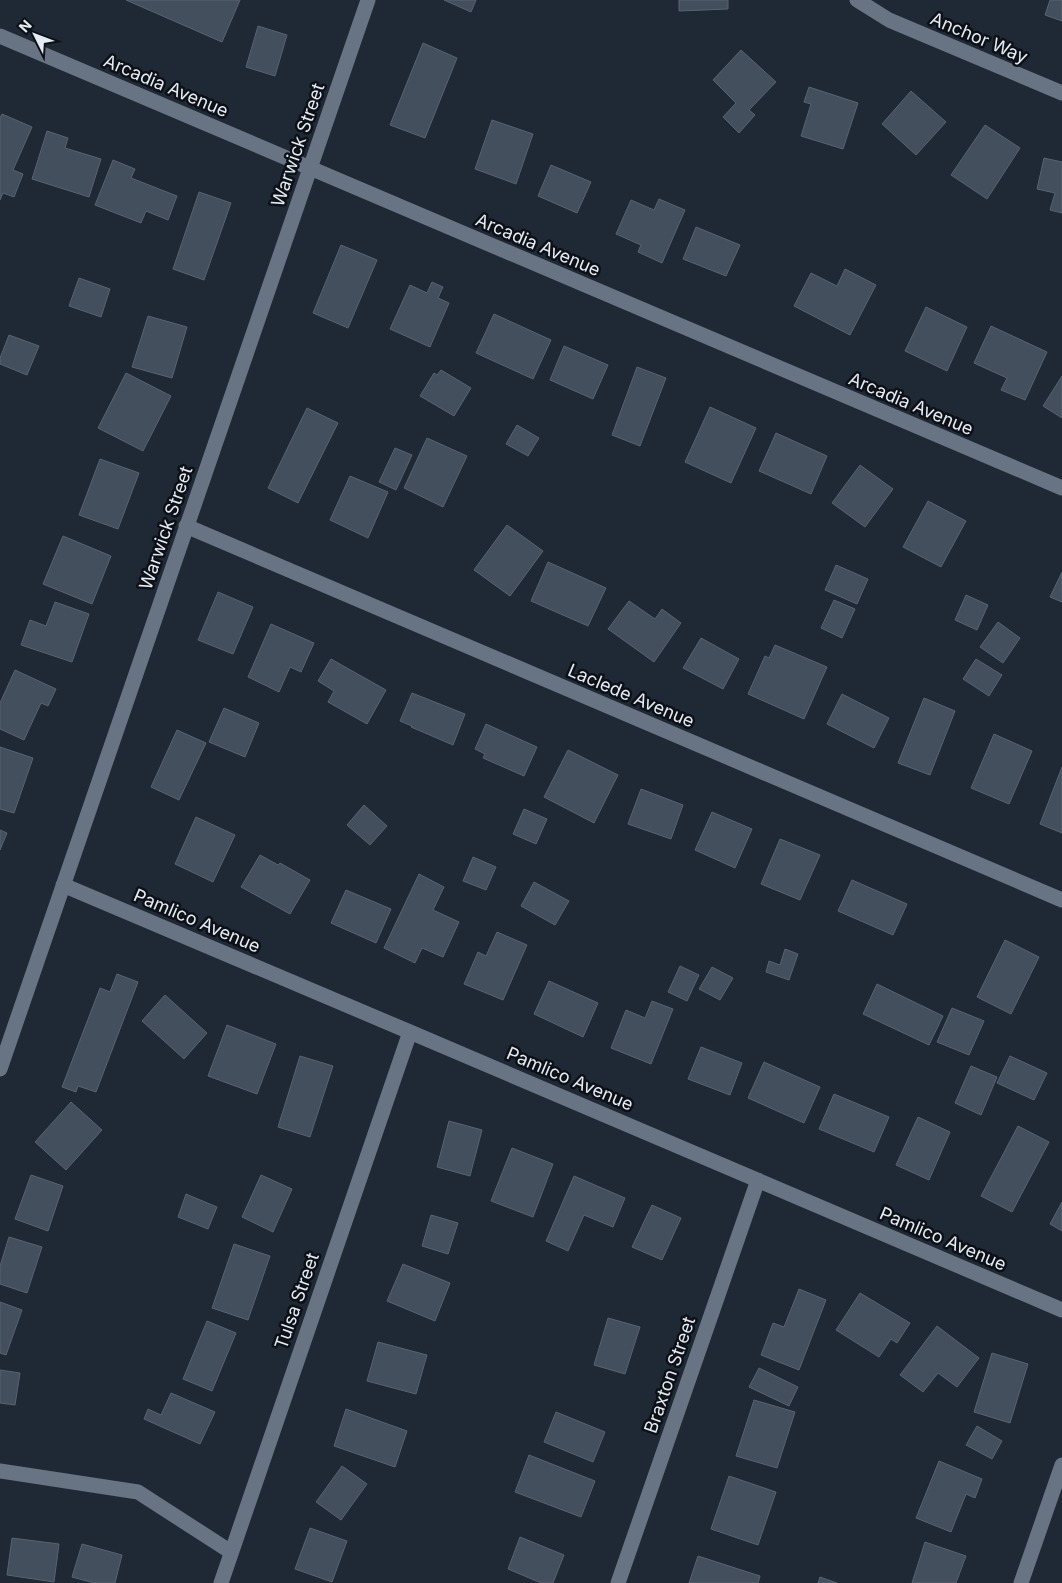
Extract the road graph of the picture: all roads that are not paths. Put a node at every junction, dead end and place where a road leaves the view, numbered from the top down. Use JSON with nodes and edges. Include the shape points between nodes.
{"nodes":[{"id":1,"x":368,"y":0,"type":"edge"},
{"id":2,"x":857,"y":0,"type":"edge"},
{"id":3,"x":0,"y":36,"type":"edge"},
{"id":4,"x":1062,"y":93,"type":"edge"},
{"id":5,"x":310,"y":168,"type":"junction"},
{"id":6,"x":1062,"y":488,"type":"edge"},
{"id":7,"x":186,"y":526,"type":"junction"},
{"id":8,"x":63,"y":885,"type":"junction"},
{"id":9,"x":1062,"y":900,"type":"edge"},
{"id":10,"x":410,"y":1032,"type":"junction"},
{"id":11,"x":0,"y":1069,"type":"edge"},
{"id":12,"x":758,"y":1180,"type":"junction"},
{"id":13,"x":1062,"y":1310,"type":"edge"},
{"id":14,"x":1062,"y":1465,"type":"edge"},
{"id":15,"x":0,"y":1471,"type":"edge"},
{"id":16,"x":231,"y":1552,"type":"junction"},
{"id":17,"x":221,"y":1583,"type":"edge"},
{"id":18,"x":618,"y":1583,"type":"edge"},
{"id":19,"x":1021,"y":1583,"type":"edge"}],
"edges":[{"from":1,"to":5,"type":"street","name":"Warwick Street"},
{"from":2,"to":4,"type":"street","name":"Anchor Way","via":[[889,20]]},
{"from":3,"to":5,"type":"street","name":"Arcadia Avenue"},
{"from":5,"to":6,"type":"street","name":"Arcadia Avenue"},
{"from":5,"to":7,"type":"street","name":"Warwick Street"},
{"from":7,"to":8,"type":"street","name":"Warwick Street"},
{"from":7,"to":9,"type":"street","name":"Laclede Avenue"},
{"from":8,"to":10,"type":"street","name":"Pamlico Avenue"},
{"from":8,"to":11,"type":"street","name":"Warwick Street"},
{"from":10,"to":12,"type":"street","name":"Pamlico Avenue"},
{"from":10,"to":16,"type":"street","name":"Tulsa Street"},
{"from":12,"to":13,"type":"street","name":"Pamlico Avenue"},
{"from":12,"to":18,"type":"street","name":"Braxton Street"},
{"from":14,"to":19,"type":"street"},
{"from":15,"to":16,"type":"street","via":[[138,1492]]},
{"from":16,"to":17,"type":"street","name":"Tulsa Street"}]}
